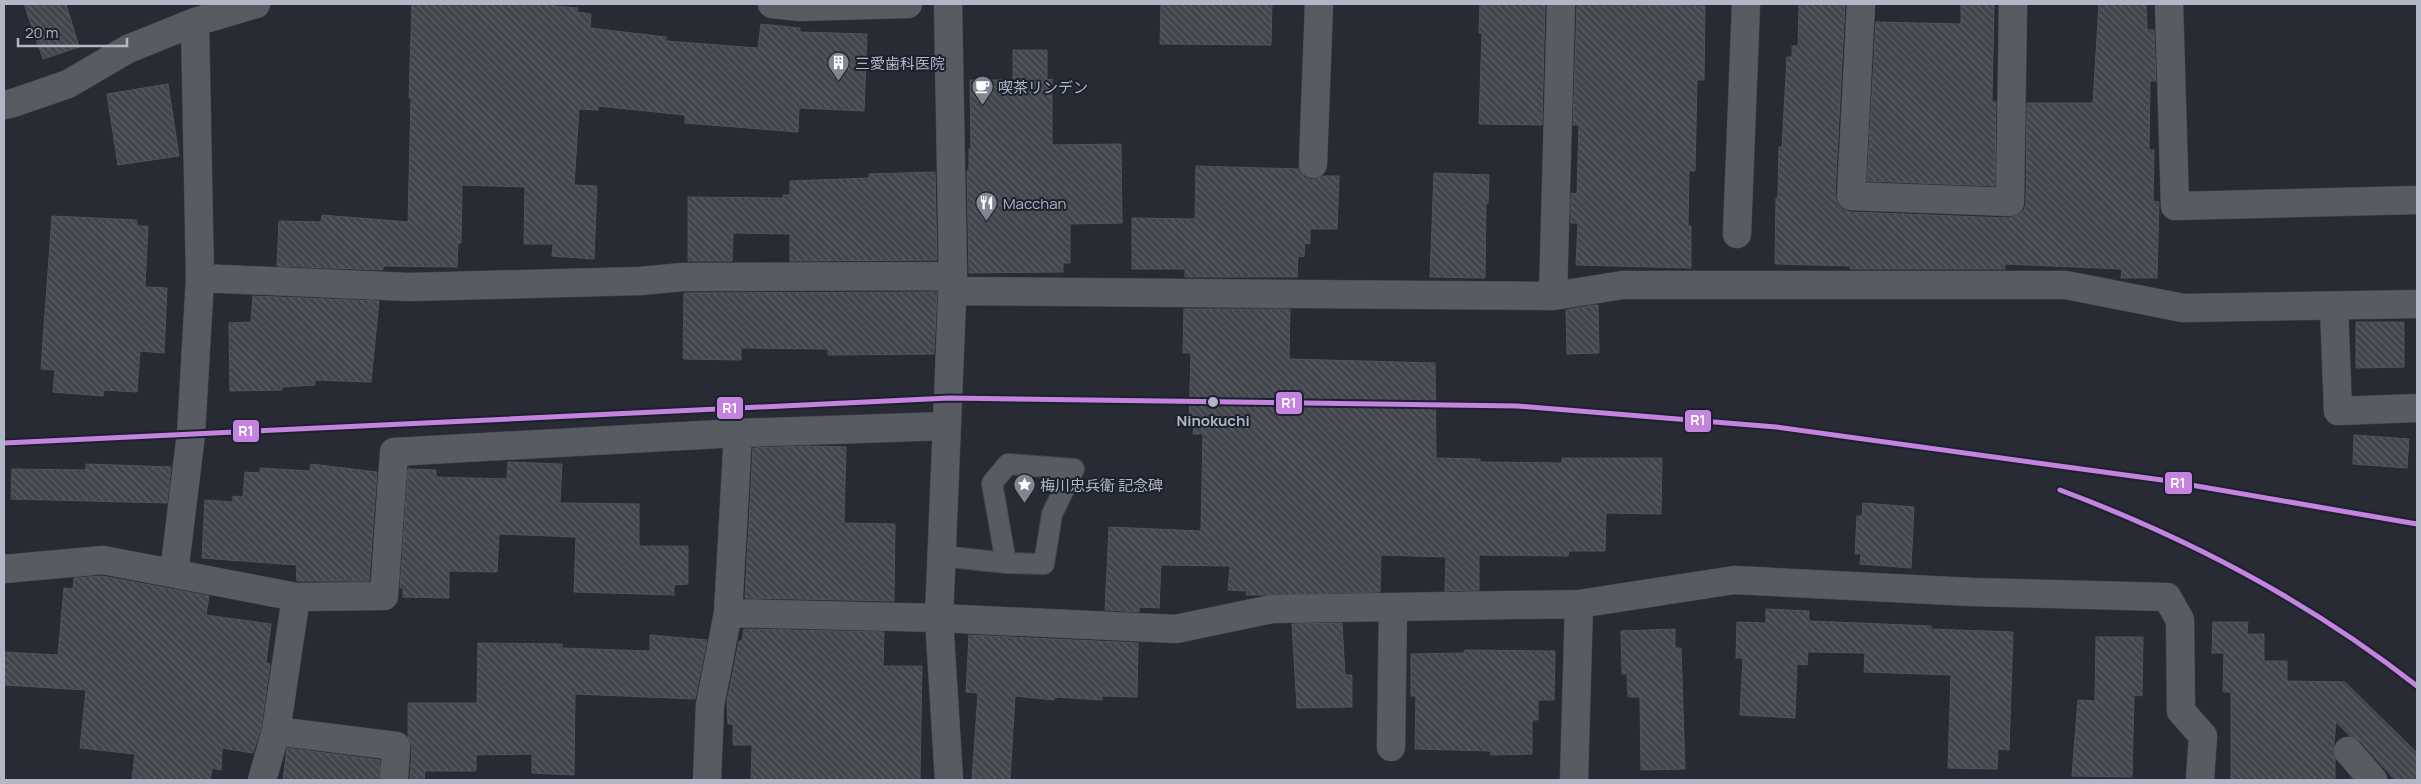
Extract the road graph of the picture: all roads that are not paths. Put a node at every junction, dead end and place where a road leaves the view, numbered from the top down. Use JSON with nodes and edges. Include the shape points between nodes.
{"nodes":[{"id":1,"x":256,"y":4,"type":"edge"},
{"id":2,"x":772,"y":4,"type":"edge"},
{"id":3,"x":908,"y":4,"type":"edge"},
{"id":4,"x":948,"y":4,"type":"edge"},
{"id":5,"x":1319,"y":4,"type":"edge"},
{"id":6,"x":1561,"y":4,"type":"edge"},
{"id":7,"x":1746,"y":4,"type":"edge"},
{"id":8,"x":1861,"y":4,"type":"edge"},
{"id":9,"x":2012,"y":4,"type":"edge"},
{"id":10,"x":2169,"y":4,"type":"edge"},
{"id":11,"x":195,"y":22,"type":"junction"},
{"id":12,"x":4,"y":104,"type":"edge"},
{"id":13,"x":1313,"y":164,"type":"dead end"},
{"id":14,"x":2417,"y":200,"type":"edge"},
{"id":15,"x":1737,"y":234,"type":"dead end"},
{"id":16,"x":200,"y":278,"type":"junction"},
{"id":17,"x":952,"y":284,"type":"junction"},
{"id":18,"x":1553,"y":296,"type":"junction"},
{"id":19,"x":2417,"y":304,"type":"edge"},
{"id":20,"x":2334,"y":306,"type":"junction"},
{"id":21,"x":2417,"y":408,"type":"edge"},
{"id":22,"x":947,"y":426,"type":"junction"},
{"id":23,"x":738,"y":433,"type":"junction"},
{"id":24,"x":942,"y":556,"type":"junction"},
{"id":25,"x":1006,"y":563,"type":"junction"},
{"id":26,"x":4,"y":569,"type":"edge"},
{"id":27,"x":174,"y":574,"type":"junction"},
{"id":28,"x":296,"y":597,"type":"junction"},
{"id":29,"x":1578,"y":604,"type":"junction"},
{"id":30,"x":1393,"y":607,"type":"junction"},
{"id":31,"x":728,"y":613,"type":"junction"},
{"id":32,"x":939,"y":618,"type":"junction"},
{"id":33,"x":276,"y":731,"type":"junction"},
{"id":34,"x":1390,"y":747,"type":"dead end"},
{"id":35,"x":2348,"y":751,"type":"dead end"},
{"id":36,"x":262,"y":780,"type":"edge"},
{"id":37,"x":400,"y":780,"type":"edge"},
{"id":38,"x":707,"y":780,"type":"edge"},
{"id":39,"x":949,"y":780,"type":"edge"},
{"id":40,"x":1574,"y":780,"type":"edge"},
{"id":41,"x":2200,"y":780,"type":"edge"},
{"id":42,"x":2374,"y":780,"type":"edge"}],
"edges":[{"from":1,"to":11,"type":"street"},
{"from":2,"to":3,"type":"street","via":[[800,7]]},
{"from":4,"to":17,"type":"street"},
{"from":5,"to":13,"type":"street"},
{"from":6,"to":18,"type":"street"},
{"from":7,"to":15,"type":"street"},
{"from":8,"to":9,"type":"street","via":[[1851,196],[2010,202]]},
{"from":10,"to":14,"type":"street","via":[[2175,206]]},
{"from":11,"to":12,"type":"street","via":[[128,49],[68,84],[13,104]]},
{"from":11,"to":16,"type":"street"},
{"from":16,"to":17,"type":"street","via":[[409,286],[640,281],[683,277]]},
{"from":16,"to":27,"type":"street","via":[[191,434]]},
{"from":17,"to":18,"type":"street"},
{"from":17,"to":22,"type":"street"},
{"from":18,"to":20,"type":"street","via":[[1623,285],[2066,285],[2183,308]]},
{"from":19,"to":20,"type":"street"},
{"from":20,"to":21,"type":"street","via":[[2338,410]]},
{"from":22,"to":23,"type":"street"},
{"from":22,"to":24,"type":"street"},
{"from":23,"to":28,"type":"street","via":[[394,452],[384,596]]},
{"from":23,"to":31,"type":"street"},
{"from":24,"to":25,"type":"lane"},
{"from":24,"to":32,"type":"street"},
{"from":25,"to":25,"type":"lane","via":[[992,483],[1008,464],[1074,469],[1052,514],[1044,564]]},
{"from":26,"to":27,"type":"street","via":[[103,560]]},
{"from":27,"to":28,"type":"street"},
{"from":28,"to":33,"type":"street"},
{"from":29,"to":30,"type":"street"},
{"from":29,"to":40,"type":"street"},
{"from":29,"to":41,"type":"street","via":[[1734,580],[1972,592],[2167,597],[2180,620],[2180,711],[2202,736]]},
{"from":30,"to":32,"type":"street","via":[[1272,609],[1176,629]]},
{"from":30,"to":34,"type":"street"},
{"from":31,"to":32,"type":"street"},
{"from":31,"to":38,"type":"street","via":[[710,705]]},
{"from":32,"to":39,"type":"street"},
{"from":33,"to":36,"type":"street"},
{"from":33,"to":37,"type":"street","via":[[396,746]]},
{"from":35,"to":42,"type":"street"}]}
